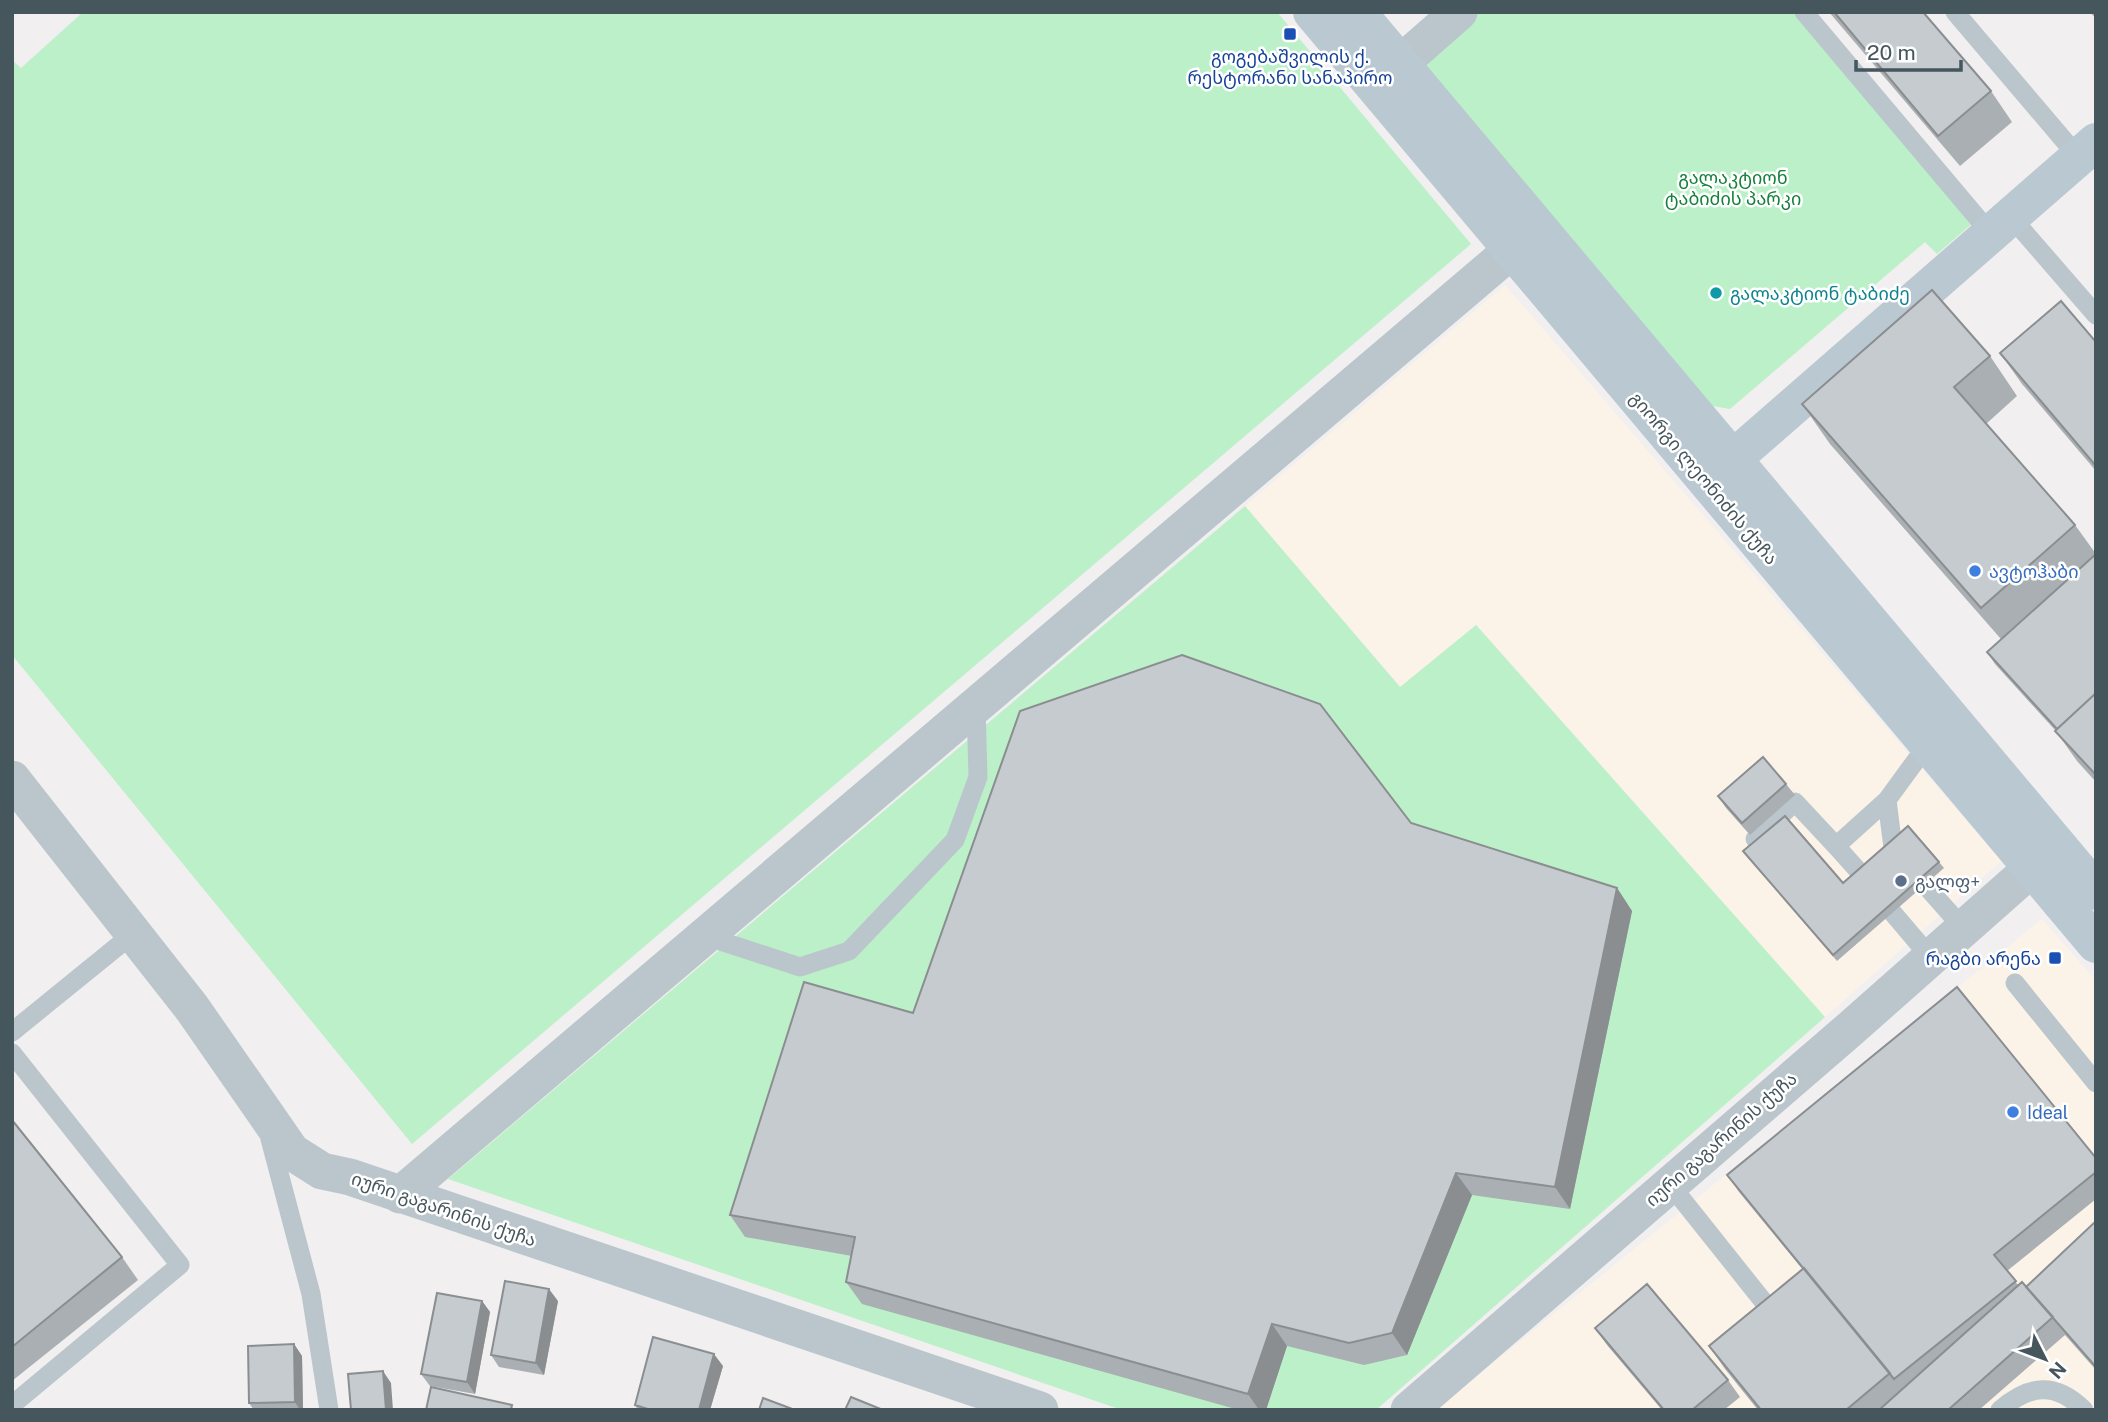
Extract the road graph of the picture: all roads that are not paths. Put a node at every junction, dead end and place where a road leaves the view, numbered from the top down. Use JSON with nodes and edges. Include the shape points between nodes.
{"nodes":[{"id":1,"x":1312,"y":12,"type":"edge"},
{"id":2,"x":1357,"y":12,"type":"edge"},
{"id":3,"x":1459,"y":12,"type":"edge"},
{"id":4,"x":1804,"y":12,"type":"edge"},
{"id":5,"x":1955,"y":12,"type":"edge"},
{"id":6,"x":1387,"y":75,"type":"junction"},
{"id":7,"x":2087,"y":150,"type":"edge"},
{"id":8,"x":2001,"y":225,"type":"junction"},
{"id":9,"x":1512,"y":250,"type":"junction"},
{"id":10,"x":2096,"y":315,"type":"edge"},
{"id":11,"x":1719,"y":470,"type":"junction"},
{"id":12,"x":976,"y":706,"type":"junction"},
{"id":13,"x":1928,"y":744,"type":"junction"},
{"id":14,"x":12,"y":779,"type":"edge"},
{"id":15,"x":1887,"y":800,"type":"junction"},
{"id":16,"x":1755,"y":839,"type":"edge"},
{"id":17,"x":1836,"y":846,"type":"junction"},
{"id":18,"x":1893,"y":848,"type":"edge"},
{"id":19,"x":2032,"y":868,"type":"junction"},
{"id":20,"x":1862,"y":875,"type":"edge"},
{"id":21,"x":1924,"y":884,"type":"edge"},
{"id":22,"x":2096,"y":891,"type":"edge"},
{"id":23,"x":1892,"y":912,"type":"edge"},
{"id":24,"x":1964,"y":929,"type":"junction"},
{"id":25,"x":134,"y":933,"type":"junction"},
{"id":26,"x":705,"y":936,"type":"junction"},
{"id":27,"x":2096,"y":944,"type":"edge"},
{"id":28,"x":1931,"y":958,"type":"junction"},
{"id":29,"x":2015,"y":983,"type":"dead end"},
{"id":30,"x":12,"y":1032,"type":"edge"},
{"id":31,"x":12,"y":1053,"type":"edge"},
{"id":32,"x":2096,"y":1083,"type":"edge"},
{"id":33,"x":263,"y":1111,"type":"junction"},
{"id":34,"x":1669,"y":1184,"type":"junction"},
{"id":35,"x":400,"y":1195,"type":"junction"},
{"id":36,"x":1775,"y":1316,"type":"edge"},
{"id":37,"x":12,"y":1405,"type":"edge"},
{"id":38,"x":329,"y":1410,"type":"edge"},
{"id":39,"x":1040,"y":1410,"type":"edge"},
{"id":40,"x":1409,"y":1410,"type":"edge"},
{"id":41,"x":2000,"y":1410,"type":"edge"},
{"id":42,"x":2084,"y":1410,"type":"edge"}],
"edges":[{"from":1,"to":6,"type":"main road","name":"გიორგი ლეონიძის ქუჩა"},
{"from":2,"to":6,"type":"main road","name":"გიორგი ლეონიძის ქუჩა"},
{"from":3,"to":6,"type":"street"},
{"from":4,"to":8,"type":"lane"},
{"from":5,"to":7,"type":"lane"},
{"from":6,"to":9,"type":"main road","name":"გიორგი ლეონიძის ქუჩა"},
{"from":6,"to":11,"type":"main road","name":"გიორგი ლეონიძის ქუჩა"},
{"from":7,"to":8,"type":"main road"},
{"from":8,"to":10,"type":"lane"},
{"from":8,"to":11,"type":"main road"},
{"from":9,"to":11,"type":"main road","name":"გიორგი ლეონიძის ქუჩა"},
{"from":9,"to":12,"type":"street"},
{"from":11,"to":13,"type":"main road","name":"გიორგი ლეონიძის ქუჩა"},
{"from":11,"to":22,"type":"main road","name":"გიორგი ლეონიძის ქუჩა"},
{"from":12,"to":26,"type":"street"},
{"from":12,"to":26,"type":"lane","via":[[978,778],[955,840],[849,951],[800,967]]},
{"from":13,"to":15,"type":"lane"},
{"from":13,"to":19,"type":"main road","name":"გიორგი ლეონიძის ქუჩა"},
{"from":14,"to":25,"type":"street","name":"იური გაგარინის ქუჩა"},
{"from":15,"to":17,"type":"lane"},
{"from":15,"to":18,"type":"lane"},
{"from":16,"to":17,"type":"lane","via":[[1795,802]]},
{"from":17,"to":20,"type":"lane"},
{"from":19,"to":24,"type":"street","name":"იური გაგარინის ქუჩა"},
{"from":19,"to":27,"type":"main road","name":"გიორგი ლეონიძის ქუჩა"},
{"from":21,"to":24,"type":"lane"},
{"from":23,"to":28,"type":"lane"},
{"from":24,"to":28,"type":"street","name":"იური გაგარინის ქუჩა"},
{"from":25,"to":30,"type":"lane"},
{"from":25,"to":33,"type":"street","name":"იური გაგარინის ქუჩა"},
{"from":26,"to":35,"type":"street"},
{"from":28,"to":34,"type":"street","name":"იური გაგარინის ქუჩა"},
{"from":29,"to":32,"type":"lane"},
{"from":31,"to":37,"type":"lane","via":[[180,1265]]},
{"from":33,"to":35,"type":"street","name":"იური გაგარინის ქუჩა","via":[[292,1152],[322,1171]]},
{"from":33,"to":38,"type":"lane","via":[[311,1294]]},
{"from":34,"to":36,"type":"lane"},
{"from":34,"to":40,"type":"street","name":"იური გაგარინის ქუჩა"},
{"from":35,"to":39,"type":"street","name":"იური გაგარინის ქუჩა"},
{"from":41,"to":42,"type":"lane","via":[[2035,1388],[2057,1391]]}]}
